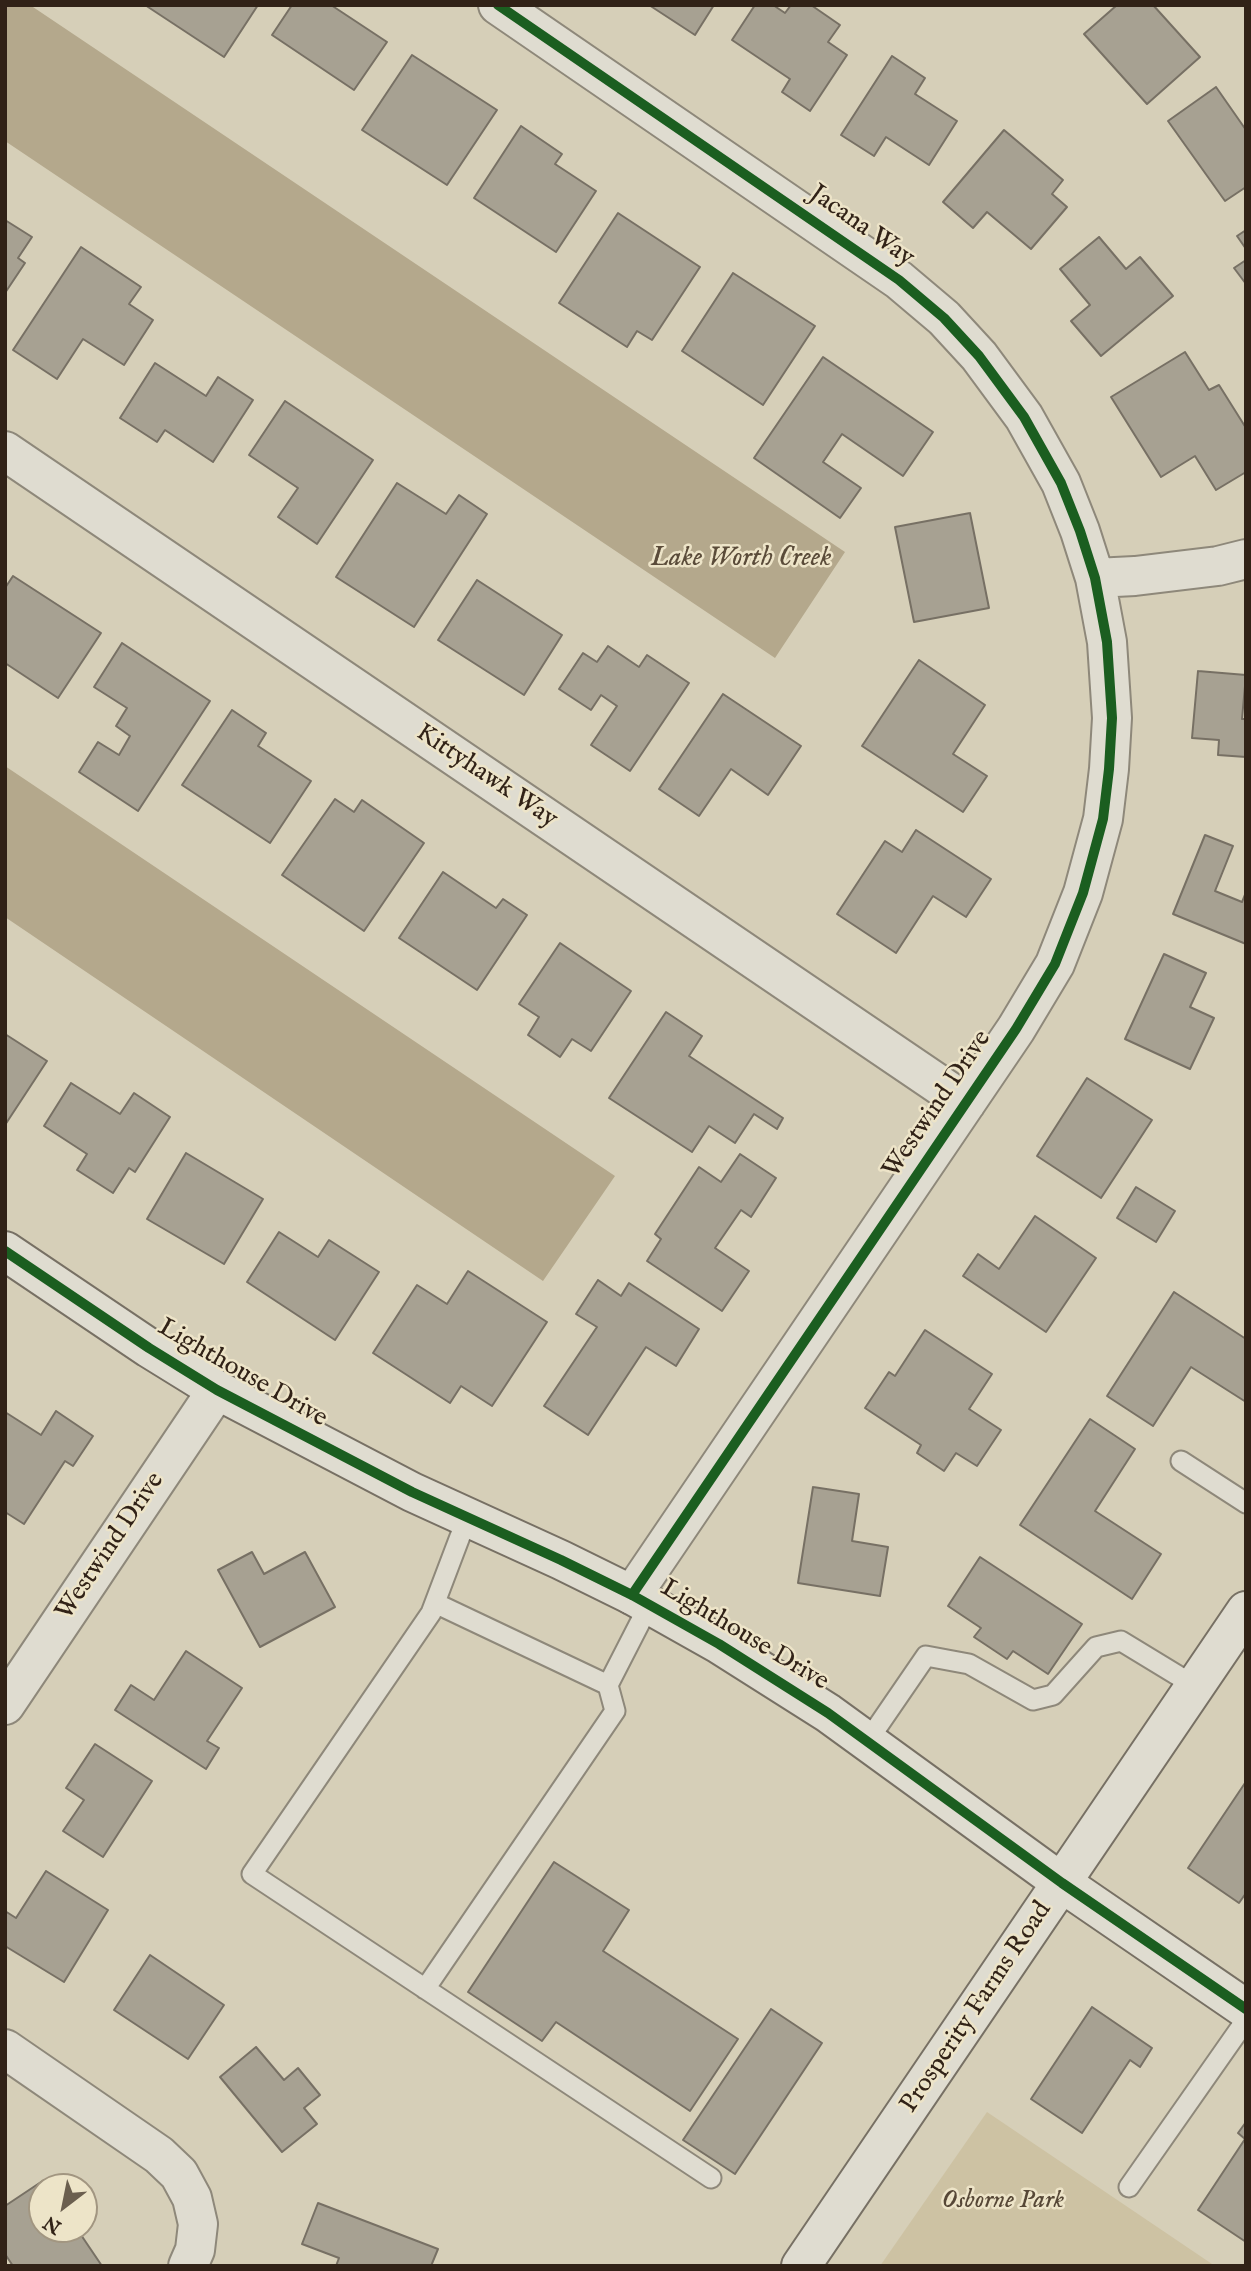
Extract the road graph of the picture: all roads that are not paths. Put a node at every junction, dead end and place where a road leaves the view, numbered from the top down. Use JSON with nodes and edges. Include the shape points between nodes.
{"nodes":[{"id":1,"x":498,"y":5,"type":"edge"},
{"id":2,"x":5,"y":451,"type":"edge"},
{"id":3,"x":1246,"y":559,"type":"edge"},
{"id":4,"x":1095,"y":578,"type":"junction"},
{"id":5,"x":966,"y":1103,"type":"junction"},
{"id":6,"x":5,"y":1251,"type":"edge"},
{"id":7,"x":217,"y":1390,"type":"junction"},
{"id":8,"x":1181,"y":1461,"type":"dead end"},
{"id":9,"x":1246,"y":1503,"type":"edge"},
{"id":10,"x":467,"y":1517,"type":"junction"},
{"id":11,"x":640,"y":1600,"type":"junction"},
{"id":12,"x":435,"y":1602,"type":"junction"},
{"id":13,"x":1246,"y":1611,"type":"edge"},
{"id":14,"x":608,"y":1685,"type":"junction"},
{"id":15,"x":1195,"y":1686,"type":"junction"},
{"id":16,"x":5,"y":1705,"type":"edge"},
{"id":17,"x":867,"y":1742,"type":"junction"},
{"id":18,"x":1062,"y":1883,"type":"junction"},
{"id":19,"x":425,"y":1989,"type":"junction"},
{"id":20,"x":1246,"y":2009,"type":"edge"},
{"id":21,"x":1246,"y":2020,"type":"edge"},
{"id":22,"x":5,"y":2049,"type":"edge"},
{"id":23,"x":711,"y":2178,"type":"dead end"},
{"id":24,"x":1129,"y":2187,"type":"dead end"},
{"id":25,"x":188,"y":2266,"type":"edge"},
{"id":26,"x":801,"y":2266,"type":"edge"}],
"edges":[{"from":1,"to":4,"type":"street","name":"Jacana Way","via":[[899,279],[944,318],[1024,416],[1060,484]]},
{"from":2,"to":5,"type":"street","name":"Kittyhawk Way"},
{"from":3,"to":4,"type":"street"},
{"from":4,"to":5,"type":"street","name":"Westwind Drive","via":[[1107,642],[1112,718],[1102,819],[1083,893],[1055,964]]},
{"from":5,"to":11,"type":"street","name":"Westwind Drive"},
{"from":6,"to":7,"type":"street","name":"Lighthouse Drive"},
{"from":7,"to":10,"type":"street","name":"Lighthouse Drive"},
{"from":7,"to":16,"type":"street","name":"Westwind Drive"},
{"from":8,"to":9,"type":"lane"},
{"from":10,"to":11,"type":"street","name":"Lighthouse Drive"},
{"from":10,"to":12,"type":"lane"},
{"from":11,"to":14,"type":"lane"},
{"from":11,"to":17,"type":"street","name":"Lighthouse Drive","via":[[719,1644]]},
{"from":12,"to":14,"type":"lane"},
{"from":12,"to":19,"type":"lane","via":[[252,1874]]},
{"from":13,"to":15,"type":"street","name":"Prosperity Farms Road"},
{"from":14,"to":19,"type":"lane","via":[[615,1711]]},
{"from":15,"to":17,"type":"lane","via":[[1121,1641],[1096,1647],[1052,1695],[1033,1700],[969,1664],[926,1656]]},
{"from":15,"to":18,"type":"street","name":"Prosperity Farms Road"},
{"from":17,"to":18,"type":"street","name":"Lighthouse Drive"},
{"from":18,"to":20,"type":"street","name":"Lighthouse Drive"},
{"from":18,"to":26,"type":"street","name":"Prosperity Farms Road"},
{"from":19,"to":23,"type":"lane"},
{"from":21,"to":24,"type":"lane"},
{"from":22,"to":25,"type":"street","via":[[159,2155],[179,2174],[192,2197],[198,2224]]}]}
